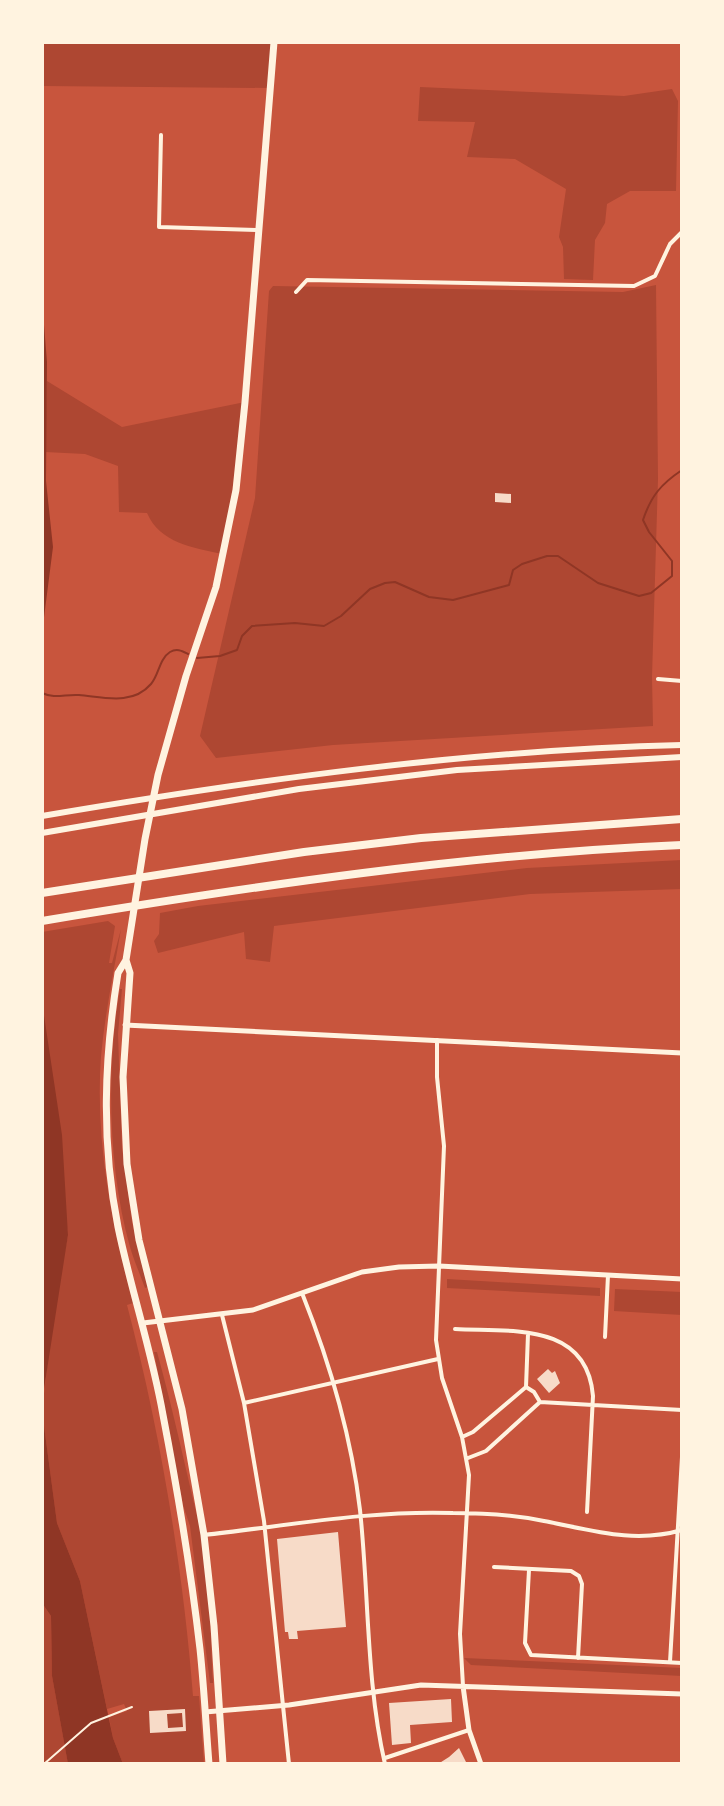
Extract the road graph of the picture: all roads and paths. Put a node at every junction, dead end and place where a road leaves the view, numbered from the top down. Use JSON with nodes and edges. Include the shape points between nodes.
{"nodes":[{"id":1,"x":274,"y":42,"type":"edge"},
{"id":2,"x":161,"y":135,"type":"dead end"},
{"id":3,"x":258,"y":230,"type":"junction"},
{"id":4,"x":682,"y":232,"type":"edge"},
{"id":5,"x":296,"y":292,"type":"dead end"},
{"id":6,"x":658,"y":679,"type":"dead end"},
{"id":7,"x":682,"y":681,"type":"edge"},
{"id":8,"x":682,"y":745,"type":"edge"},
{"id":9,"x":682,"y":757,"type":"edge"},
{"id":10,"x":154,"y":797,"type":"junction"},
{"id":11,"x":150,"y":814,"type":"junction"},
{"id":12,"x":42,"y":816,"type":"edge"},
{"id":13,"x":682,"y":819,"type":"edge"},
{"id":14,"x":42,"y":833,"type":"edge"},
{"id":15,"x":682,"y":845,"type":"edge"},
{"id":16,"x":42,"y":893,"type":"edge"},
{"id":17,"x":42,"y":921,"type":"edge"},
{"id":18,"x":126,"y":960,"type":"junction"},
{"id":19,"x":125,"y":1025,"type":"junction"},
{"id":20,"x":437,"y":1040,"type":"junction"},
{"id":21,"x":682,"y":1053,"type":"edge"},
{"id":22,"x":439,"y":1266,"type":"junction"},
{"id":23,"x":608,"y":1275,"type":"junction"},
{"id":24,"x":682,"y":1279,"type":"edge"},
{"id":25,"x":302,"y":1293,"type":"junction"},
{"id":26,"x":222,"y":1315,"type":"junction"},
{"id":27,"x":161,"y":1321,"type":"junction"},
{"id":28,"x":143,"y":1323,"type":"junction"},
{"id":29,"x":455,"y":1329,"type":"dead end"},
{"id":30,"x":528,"y":1333,"type":"junction"},
{"id":31,"x":605,"y":1337,"type":"dead end"},
{"id":32,"x":438,"y":1359,"type":"junction"},
{"id":33,"x":335,"y":1382,"type":"junction"},
{"id":34,"x":526,"y":1387,"type":"junction"},
{"id":35,"x":540,"y":1402,"type":"junction"},
{"id":36,"x":244,"y":1403,"type":"junction"},
{"id":37,"x":593,"y":1405,"type":"junction"},
{"id":38,"x":682,"y":1410,"type":"edge"},
{"id":39,"x":462,"y":1437,"type":"junction"},
{"id":40,"x":682,"y":1457,"type":"edge"},
{"id":41,"x":468,"y":1458,"type":"junction"},
{"id":42,"x":587,"y":1512,"type":"dead end"},
{"id":43,"x":467,"y":1513,"type":"junction"},
{"id":44,"x":361,"y":1518,"type":"junction"},
{"id":45,"x":265,"y":1528,"type":"junction"},
{"id":46,"x":680,"y":1531,"type":"edge"},
{"id":47,"x":204,"y":1535,"type":"junction"},
{"id":48,"x":494,"y":1567,"type":"dead end"},
{"id":49,"x":529,"y":1570,"type":"junction"},
{"id":50,"x":675,"y":1577,"type":"junction"},
{"id":51,"x":682,"y":1577,"type":"edge"},
{"id":52,"x":578,"y":1658,"type":"junction"},
{"id":53,"x":670,"y":1663,"type":"junction"},
{"id":54,"x":682,"y":1663,"type":"edge"},
{"id":55,"x":463,"y":1686,"type":"junction"},
{"id":56,"x":375,"y":1690,"type":"junction"},
{"id":57,"x":682,"y":1694,"type":"edge"},
{"id":58,"x":281,"y":1706,"type":"junction"},
{"id":59,"x":132,"y":1707,"type":"dead end"},
{"id":60,"x":219,"y":1711,"type":"junction"},
{"id":61,"x":205,"y":1712,"type":"junction"},
{"id":62,"x":469,"y":1730,"type":"junction"},
{"id":63,"x":384,"y":1761,"type":"edge"},
{"id":64,"x":44,"y":1764,"type":"edge"},
{"id":65,"x":209,"y":1764,"type":"edge"},
{"id":66,"x":223,"y":1764,"type":"edge"},
{"id":67,"x":289,"y":1764,"type":"edge"},
{"id":68,"x":481,"y":1764,"type":"edge"}],
"edges":[{"from":1,"to":3,"type":"main road"},
{"from":2,"to":3,"type":"street","via":[[159,227]]},
{"from":3,"to":10,"type":"main road","via":[[236,490],[216,587]]},
{"from":4,"to":5,"type":"street","via":[[655,276],[634,286],[307,280]]},
{"from":6,"to":7,"type":"street"},
{"from":8,"to":10,"type":"main road","via":[[456,758]]},
{"from":9,"to":11,"type":"main road","via":[[457,770]]},
{"from":10,"to":11,"type":"main road"},
{"from":10,"to":12,"type":"main road"},
{"from":11,"to":14,"type":"main road"},
{"from":11,"to":18,"type":"main road"},
{"from":13,"to":16,"type":"highway","via":[[421,838]]},
{"from":15,"to":17,"type":"highway","via":[[423,864]]},
{"from":18,"to":19,"type":"main road","via":[[130,973]]},
{"from":18,"to":28,"type":"main road","via":[[118,973],[111,1017],[106,1123],[111,1187]]},
{"from":19,"to":20,"type":"street"},
{"from":19,"to":27,"type":"main road","via":[[127,1164],[139,1240]]},
{"from":20,"to":21,"type":"street"},
{"from":20,"to":22,"type":"street","via":[[444,1146]]},
{"from":22,"to":23,"type":"street"},
{"from":22,"to":25,"type":"street","via":[[370,1271]]},
{"from":22,"to":32,"type":"street"},
{"from":23,"to":24,"type":"street"},
{"from":23,"to":31,"type":"street"},
{"from":25,"to":26,"type":"street"},
{"from":25,"to":33,"type":"street"},
{"from":26,"to":27,"type":"street"},
{"from":26,"to":36,"type":"street"},
{"from":27,"to":28,"type":"street"},
{"from":27,"to":47,"type":"main road"},
{"from":28,"to":61,"type":"main road","via":[[181,1520]]},
{"from":29,"to":30,"type":"street"},
{"from":30,"to":34,"type":"street"},
{"from":30,"to":37,"type":"street","via":[[554,1338],[576,1354],[590,1378]]},
{"from":32,"to":33,"type":"street"},
{"from":32,"to":39,"type":"street"},
{"from":33,"to":36,"type":"street"},
{"from":33,"to":44,"type":"street"},
{"from":34,"to":35,"type":"street"},
{"from":34,"to":39,"type":"street"},
{"from":35,"to":37,"type":"street"},
{"from":35,"to":41,"type":"street","via":[[486,1451]]},
{"from":36,"to":45,"type":"street"},
{"from":37,"to":38,"type":"street"},
{"from":37,"to":42,"type":"street"},
{"from":39,"to":41,"type":"street"},
{"from":40,"to":46,"type":"street"},
{"from":41,"to":43,"type":"street"},
{"from":43,"to":44,"type":"street"},
{"from":43,"to":46,"type":"street","via":[[619,1535]]},
{"from":43,"to":55,"type":"street","via":[[460,1634]]},
{"from":44,"to":45,"type":"street"},
{"from":44,"to":56,"type":"street"},
{"from":45,"to":47,"type":"street"},
{"from":45,"to":58,"type":"street"},
{"from":46,"to":50,"type":"street"},
{"from":47,"to":60,"type":"main road"},
{"from":48,"to":49,"type":"street"},
{"from":49,"to":52,"type":"street","via":[[527,1651]]},
{"from":49,"to":52,"type":"street","via":[[571,1571],[581,1578]]},
{"from":50,"to":51,"type":"street"},
{"from":50,"to":53,"type":"street"},
{"from":52,"to":53,"type":"street"},
{"from":53,"to":54,"type":"street"},
{"from":55,"to":56,"type":"street"},
{"from":55,"to":57,"type":"street"},
{"from":55,"to":62,"type":"street"},
{"from":56,"to":58,"type":"street"},
{"from":56,"to":63,"type":"street"},
{"from":58,"to":60,"type":"street"},
{"from":58,"to":67,"type":"street"},
{"from":59,"to":64,"type":"path","via":[[91,1723]]},
{"from":60,"to":61,"type":"street"},
{"from":60,"to":66,"type":"main road"},
{"from":61,"to":65,"type":"main road"},
{"from":62,"to":63,"type":"street"},
{"from":62,"to":68,"type":"street"}]}
